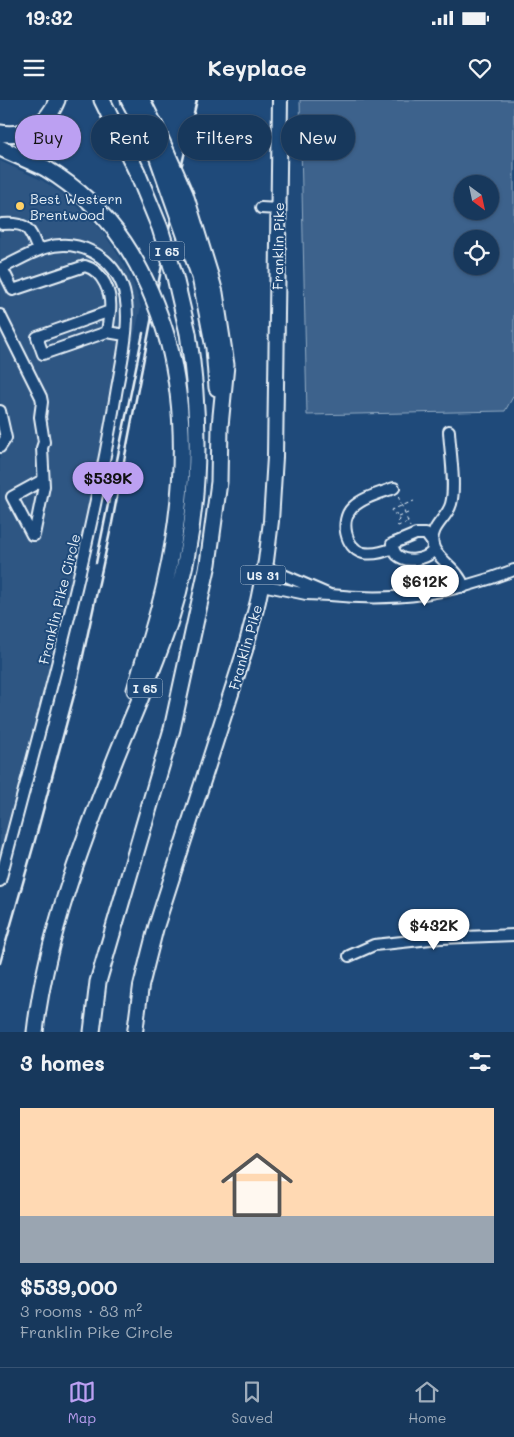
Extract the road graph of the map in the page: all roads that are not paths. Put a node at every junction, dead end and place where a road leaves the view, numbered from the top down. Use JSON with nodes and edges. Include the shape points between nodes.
{"nodes":[{"id":1,"x":57,"y":100,"type":"edge"},
{"id":2,"x":102,"y":100,"type":"edge"},
{"id":3,"x":129,"y":100,"type":"edge"},
{"id":4,"x":142,"y":100,"type":"edge"},
{"id":5,"x":280,"y":100,"type":"edge"},
{"id":6,"x":0,"y":133,"type":"edge"},
{"id":7,"x":0,"y":148,"type":"edge"},
{"id":8,"x":261,"y":208,"type":"dead end"},
{"id":9,"x":278,"y":208,"type":"junction"},
{"id":10,"x":2,"y":224,"type":"dead end"},
{"id":11,"x":38,"y":250,"type":"junction"},
{"id":12,"x":1,"y":268,"type":"edge"},
{"id":13,"x":205,"y":276,"type":"junction"},
{"id":14,"x":110,"y":311,"type":"junction"},
{"id":15,"x":0,"y":315,"type":"edge"},
{"id":16,"x":107,"y":332,"type":"junction"},
{"id":17,"x":125,"y":335,"type":"junction"},
{"id":18,"x":0,"y":411,"type":"edge"},
{"id":19,"x":450,"y":431,"type":"dead end"},
{"id":20,"x":0,"y":447,"type":"edge"},
{"id":21,"x":44,"y":480,"type":"junction"},
{"id":22,"x":394,"y":488,"type":"road end"},
{"id":23,"x":432,"y":544,"type":"junction"},
{"id":24,"x":393,"y":548,"type":"junction"},
{"id":25,"x":424,"y":557,"type":"junction"},
{"id":26,"x":441,"y":557,"type":"junction"},
{"id":27,"x":265,"y":566,"type":"junction"},
{"id":28,"x":513,"y":574,"type":"edge"},
{"id":29,"x":262,"y":585,"type":"junction"},
{"id":30,"x":464,"y":587,"type":"junction"},
{"id":31,"x":330,"y":595,"type":"junction"},
{"id":32,"x":116,"y":757,"type":"junction"},
{"id":33,"x":0,"y":880,"type":"edge"},
{"id":34,"x":514,"y":935,"type":"edge"},
{"id":35,"x":349,"y":956,"type":"dead end"},
{"id":36,"x":35,"y":1032,"type":"edge"},
{"id":37,"x":92,"y":1032,"type":"edge"},
{"id":38,"x":135,"y":1032,"type":"edge"}],
"edges":[{"from":1,"to":6,"type":"highway","via":[[50,114],[37,126],[20,133]]},
{"from":2,"to":32,"type":"highway","number":"I 65","bridge":true,"via":[[138,172],[175,277],[188,333],[197,428],[195,481],[178,594],[152,670]]},
{"from":3,"to":13,"type":"highway","number":"I 65","bridge":true,"via":[[155,149]]},
{"from":4,"to":13,"type":"highway","bridge":true,"via":[[185,194]]},
{"from":5,"to":9,"type":"main road","name":"Franklin Pike","number":"US 31"},
{"from":7,"to":32,"type":"highway","bridge":true,"via":[[57,176],[89,201],[117,231],[145,278],[168,341],[178,389],[180,473],[166,581]]},
{"from":8,"to":9,"type":"street"},
{"from":9,"to":27,"type":"main road","name":"Franklin Pike","number":"US 31","via":[[275,457],[272,521]]},
{"from":10,"to":11,"type":"street","via":[[24,226]]},
{"from":11,"to":12,"type":"street","name":"Franklin Pike Circle"},
{"from":11,"to":17,"type":"street","name":"Franklin Pike Circle","via":[[72,245],[91,251],[106,262],[118,276],[125,294]]},
{"from":12,"to":14,"type":"street","via":[[13,290],[80,266],[90,268],[105,284],[111,302]]},
{"from":13,"to":37,"type":"highway","number":"I 65","via":[[220,426],[219,482],[208,564],[172,729],[98,982]]},
{"from":14,"to":16,"type":"street"},
{"from":14,"to":16,"type":"street","via":[[36,336],[43,354]]},
{"from":15,"to":21,"type":"street","via":[[41,397]]},
{"from":16,"to":17,"type":"street"},
{"from":17,"to":33,"type":"street","name":"Franklin Pike Circle","via":[[85,552]]},
{"from":18,"to":20,"type":"street","via":[[6,438]]},
{"from":19,"to":23,"type":"street","via":[[452,499],[448,512],[434,529]]},
{"from":21,"to":21,"type":"street","via":[[34,535],[32,535],[12,497]]},
{"from":22,"to":24,"type":"street","via":[[355,506],[345,525],[350,542],[361,552],[375,554]]},
{"from":23,"to":24,"type":"street","via":[[424,533],[392,544]]},
{"from":23,"to":25,"type":"street","via":[[432,552]]},
{"from":23,"to":26,"type":"street"},
{"from":24,"to":25,"type":"street","via":[[397,555],[406,559]]},
{"from":25,"to":26,"type":"street"},
{"from":26,"to":30,"type":"street","via":[[458,574]]},
{"from":27,"to":29,"type":"main road","name":"Franklin Pike","number":"US 31"},
{"from":27,"to":31,"type":"street"},
{"from":28,"to":30,"type":"street"},
{"from":29,"to":31,"type":"street","via":[[306,594]]},
{"from":29,"to":38,"type":"main road","name":"Franklin Pike","number":"US 31","via":[[238,675],[154,934],[141,986]]},
{"from":30,"to":31,"type":"street","via":[[393,598]]},
{"from":32,"to":36,"type":"highway","number":"I 65","via":[[61,908],[47,961]]},
{"from":34,"to":35,"type":"street","via":[[374,945]]}]}
